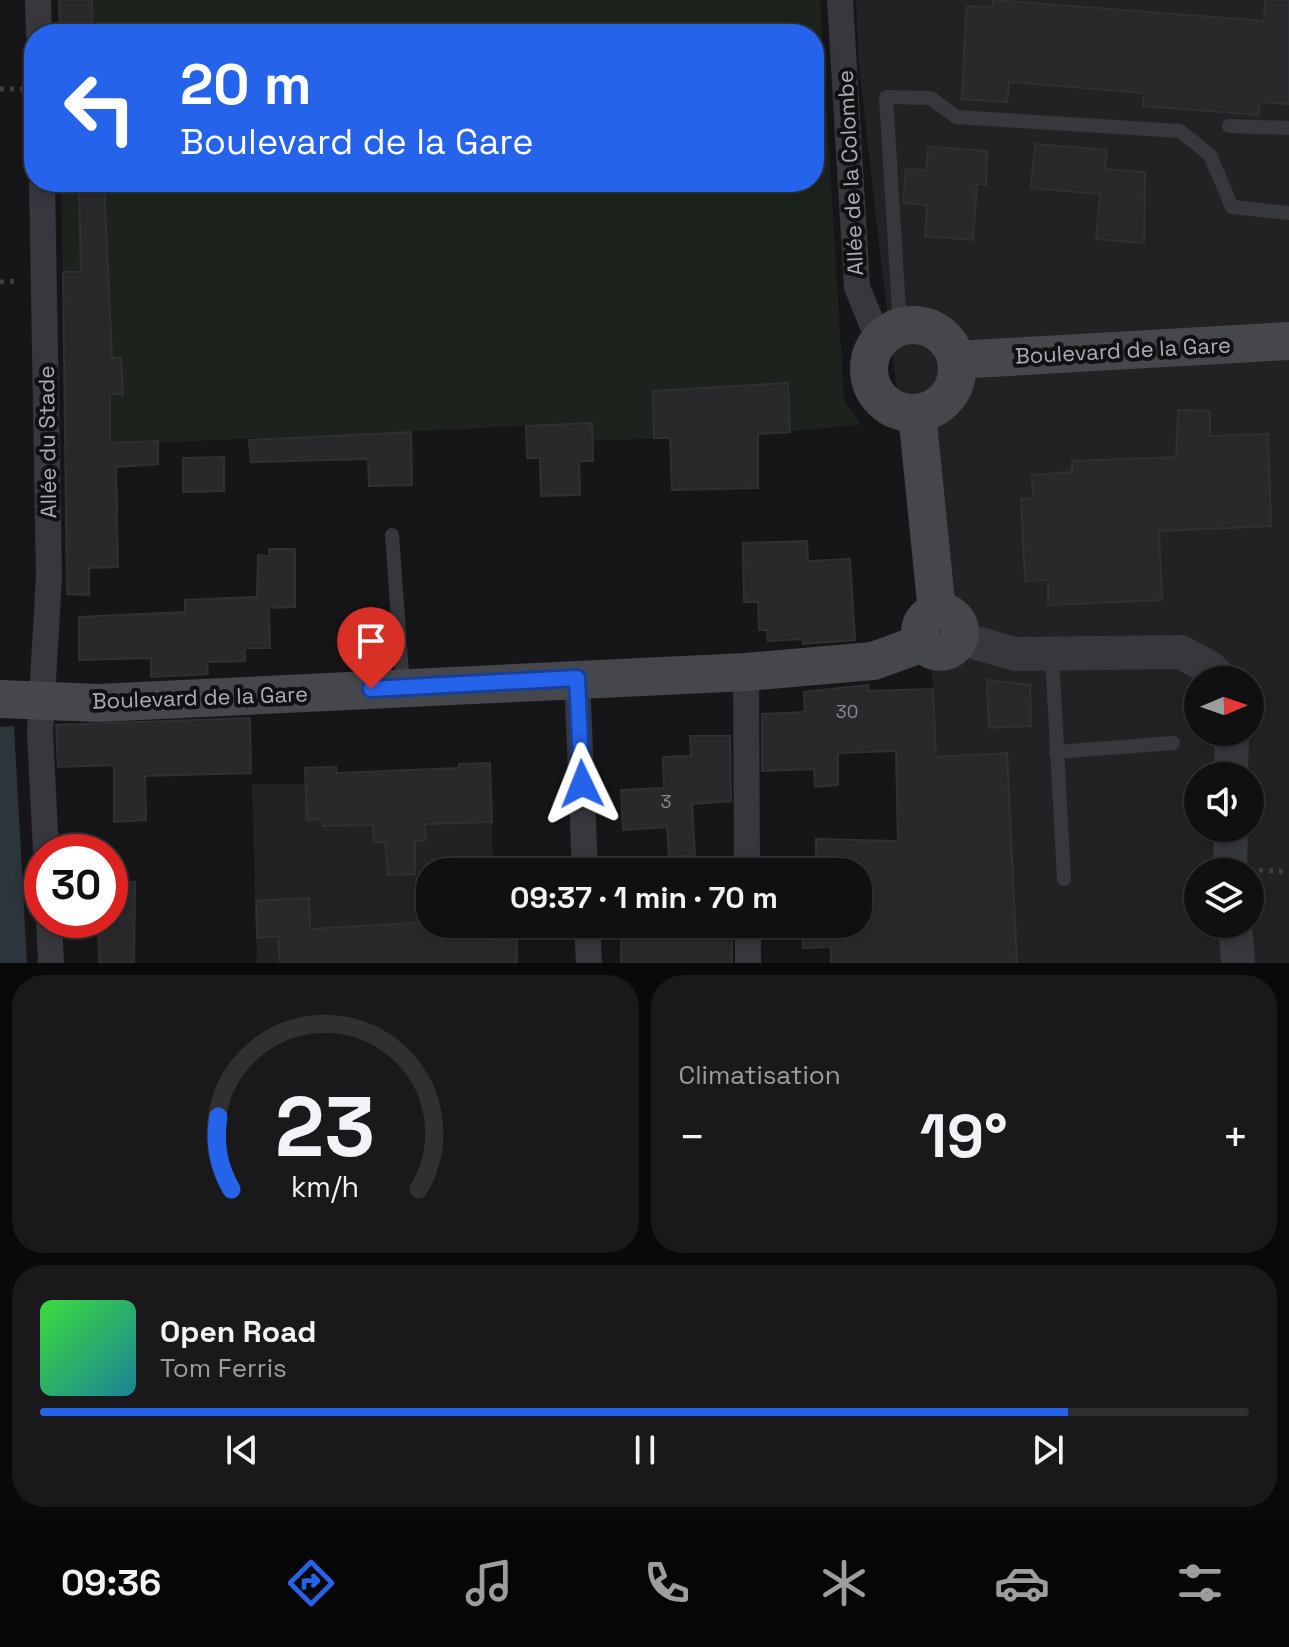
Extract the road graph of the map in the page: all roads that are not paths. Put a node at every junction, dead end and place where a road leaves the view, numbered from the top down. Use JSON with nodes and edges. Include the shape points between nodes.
{"nodes":[{"id":1,"x":38,"y":0,"type":"edge"},
{"id":2,"x":840,"y":0,"type":"edge"},
{"id":3,"x":39,"y":24,"type":"edge"},
{"id":4,"x":1229,"y":126,"type":"dead end"},
{"id":5,"x":1289,"y":128,"type":"edge"},
{"id":6,"x":42,"y":192,"type":"edge"},
{"id":7,"x":1289,"y":213,"type":"edge"},
{"id":8,"x":890,"y":334,"type":"junction"},
{"id":9,"x":1289,"y":341,"type":"edge"},
{"id":10,"x":956,"y":360,"type":"junction"},
{"id":11,"x":917,"y":413,"type":"junction"},
{"id":12,"x":392,"y":535,"type":"dead end"},
{"id":13,"x":940,"y":631,"type":"junction"},
{"id":14,"x":1052,"y":655,"type":"junction"},
{"id":15,"x":1206,"y":666,"type":"edge"},
{"id":16,"x":746,"y":672,"type":"junction"},
{"id":17,"x":577,"y":678,"type":"junction"},
{"id":18,"x":403,"y":688,"type":"junction"},
{"id":19,"x":0,"y":699,"type":"edge"},
{"id":20,"x":41,"y":701,"type":"junction"},
{"id":21,"x":1173,"y":743,"type":"dead end"},
{"id":22,"x":1056,"y":752,"type":"junction"},
{"id":23,"x":45,"y":834,"type":"edge"},
{"id":24,"x":584,"y":858,"type":"edge"},
{"id":25,"x":747,"y":858,"type":"edge"},
{"id":26,"x":1064,"y":879,"type":"dead end"},
{"id":27,"x":50,"y":938,"type":"edge"},
{"id":28,"x":588,"y":938,"type":"edge"},
{"id":29,"x":748,"y":938,"type":"edge"},
{"id":30,"x":1236,"y":938,"type":"edge"},
{"id":31,"x":51,"y":963,"type":"edge"},
{"id":32,"x":589,"y":963,"type":"edge"},
{"id":33,"x":748,"y":963,"type":"edge"},
{"id":34,"x":1238,"y":963,"type":"edge"}],
"edges":[{"from":1,"to":3,"type":"street"},
{"from":2,"to":8,"type":"street","name":"Allée de la Colombe","via":[[857,287]]},
{"from":4,"to":5,"type":"lane"},
{"from":6,"to":20,"type":"street","name":"Allée du Stade","via":[[49,577]]},
{"from":7,"to":8,"type":"lane","via":[[1232,207],[1210,155],[1180,131],[956,117],[931,98],[886,97]]},
{"from":8,"to":10,"type":"main road","via":[[929,328],[951,347]]},
{"from":8,"to":11,"type":"main road","via":[[872,354],[869,368],[878,396],[902,412]]},
{"from":9,"to":10,"type":"main road","name":"Boulevard de la Gare"},
{"from":10,"to":11,"type":"main road","via":[[952,389],[944,401]]},
{"from":11,"to":13,"type":"main road"},
{"from":12,"to":18,"type":"lane"},
{"from":13,"to":14,"type":"street","via":[[1015,654]]},
{"from":13,"to":16,"type":"main road","name":"Boulevard de la Gare","via":[[873,661]]},
{"from":14,"to":15,"type":"street","via":[[1181,652]]},
{"from":14,"to":22,"type":"lane"},
{"from":16,"to":17,"type":"main road","name":"Boulevard de la Gare"},
{"from":16,"to":25,"type":"street"},
{"from":17,"to":18,"type":"main road","name":"Boulevard de la Gare"},
{"from":17,"to":24,"type":"street"},
{"from":18,"to":20,"type":"main road","name":"Boulevard de la Gare","via":[[98,703]]},
{"from":19,"to":20,"type":"main road","name":"Boulevard de la Gare"},
{"from":20,"to":23,"type":"street","name":"Allée du Stade"},
{"from":21,"to":22,"type":"lane"},
{"from":22,"to":26,"type":"lane"},
{"from":27,"to":31,"type":"street"},
{"from":28,"to":32,"type":"street"},
{"from":29,"to":33,"type":"street"},
{"from":30,"to":34,"type":"street"}]}
